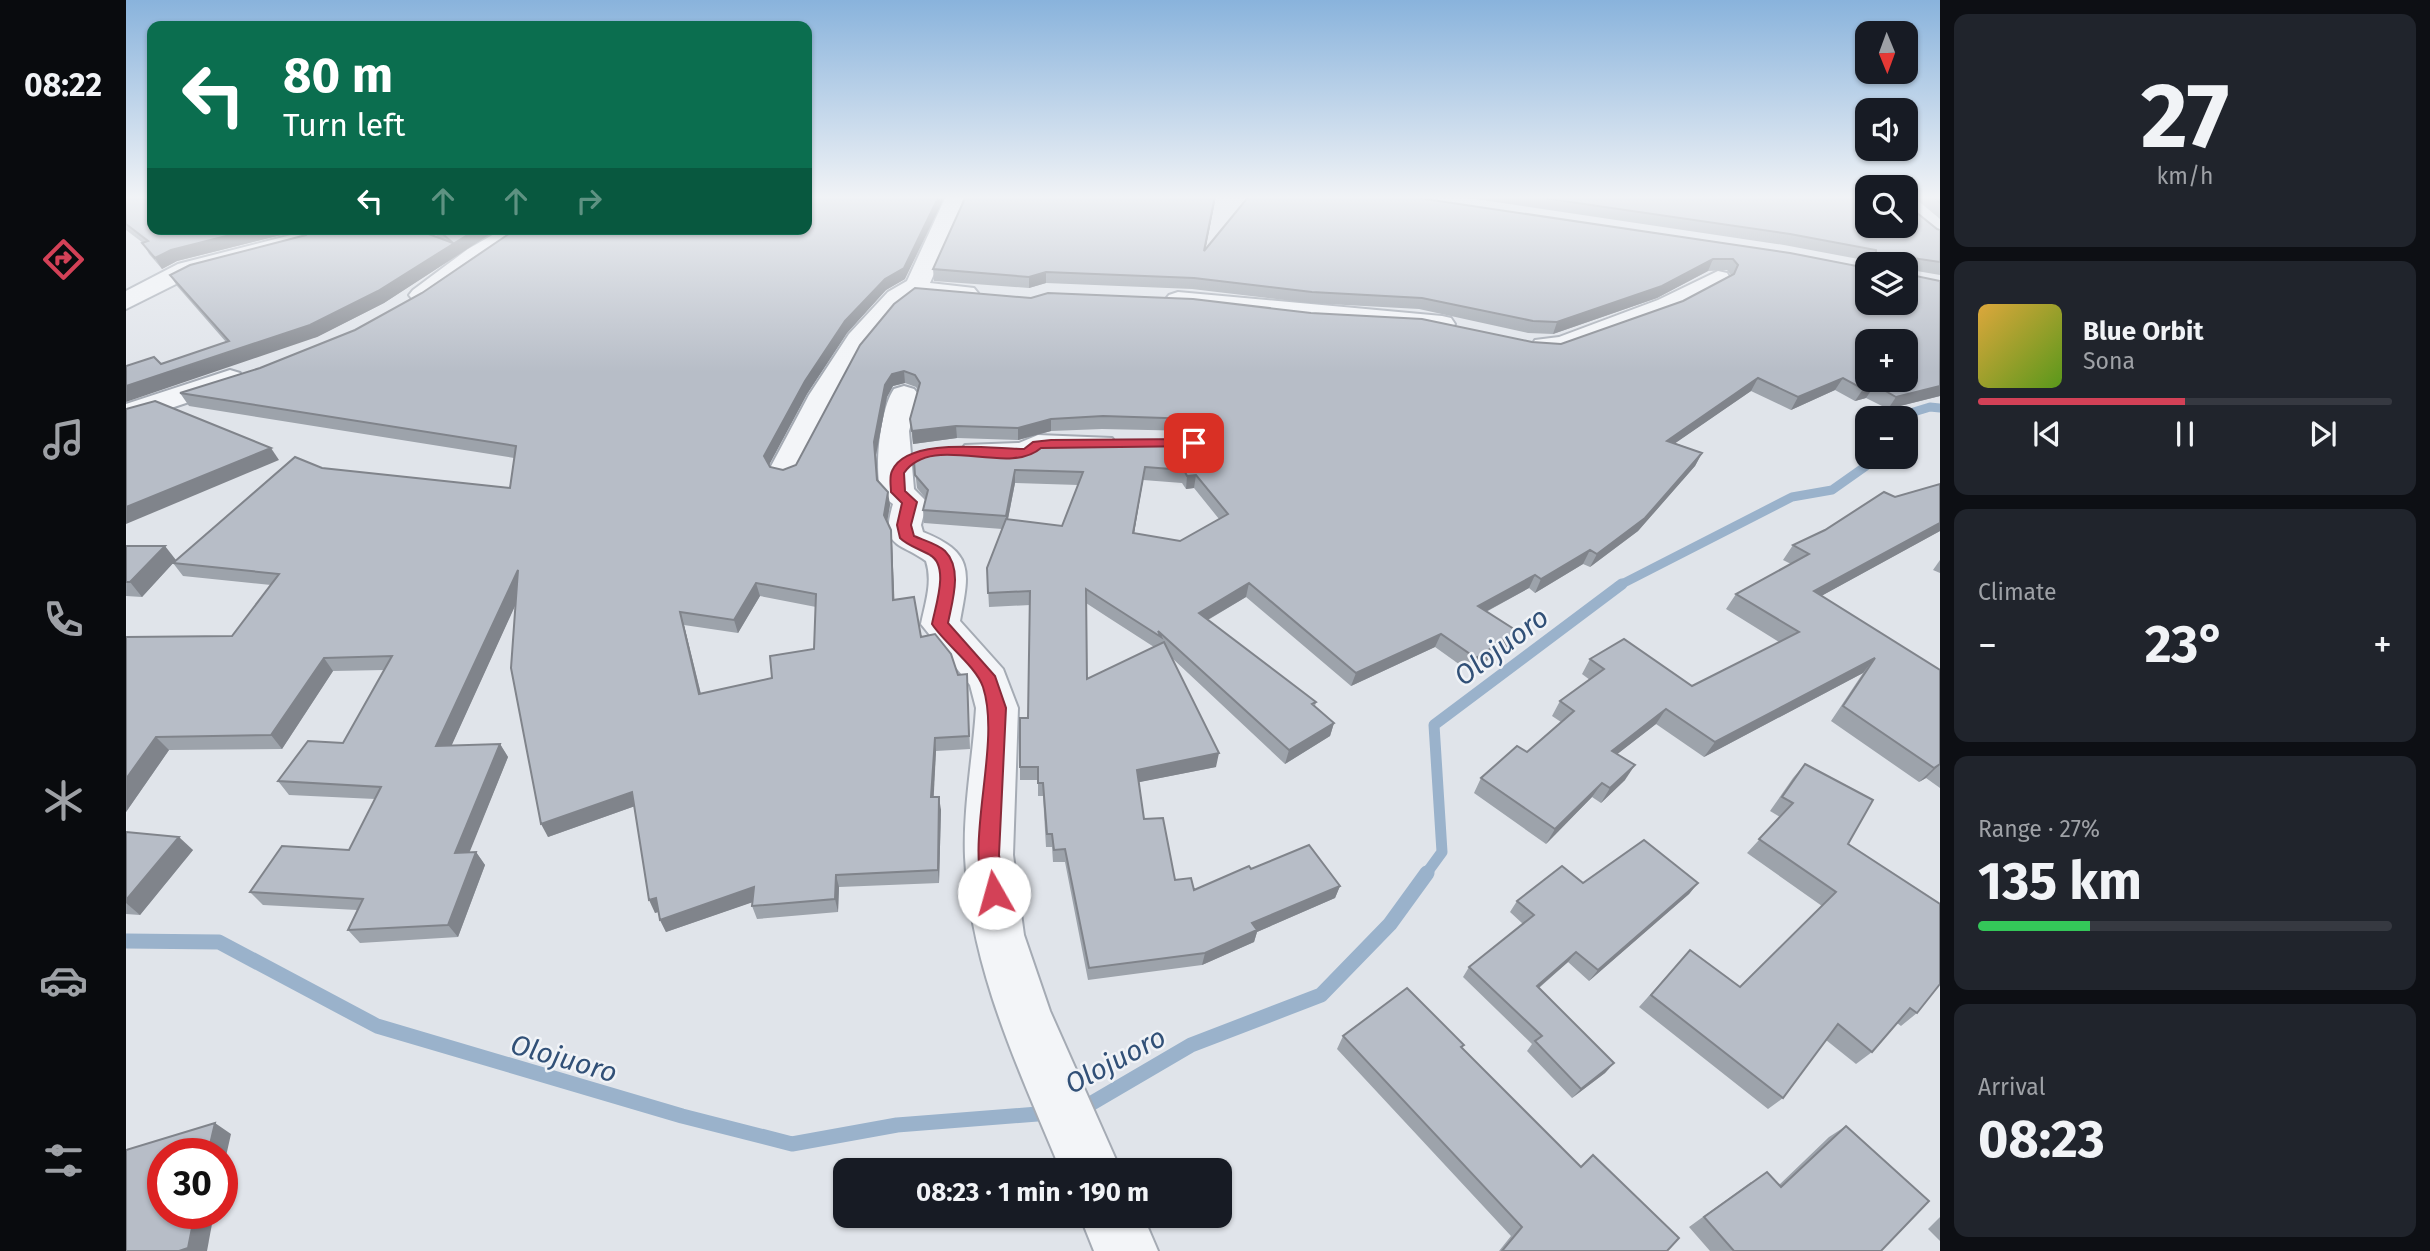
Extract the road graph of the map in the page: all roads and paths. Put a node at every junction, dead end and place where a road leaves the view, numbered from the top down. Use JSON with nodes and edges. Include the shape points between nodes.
{"nodes":[{"id":1,"x":245,"y":254,"type":"edge"},
{"id":2,"x":477,"y":254,"type":"edge"},
{"id":3,"x":931,"y":254,"type":"edge"},
{"id":4,"x":1718,"y":278,"type":"dead end"},
{"id":5,"x":908,"y":289,"type":"junction"},
{"id":6,"x":991,"y":295,"type":"edge"},
{"id":7,"x":1153,"y":299,"type":"edge"},
{"id":8,"x":126,"y":301,"type":"edge"},
{"id":9,"x":401,"y":307,"type":"edge"},
{"id":10,"x":1465,"y":328,"type":"edge"},
{"id":11,"x":1517,"y":342,"type":"edge"},
{"id":12,"x":253,"y":372,"type":"edge"},
{"id":13,"x":904,"y":395,"type":"dead end"},
{"id":14,"x":126,"y":414,"type":"edge"},
{"id":15,"x":1125,"y":444,"type":"edge"},
{"id":16,"x":926,"y":459,"type":"junction"},
{"id":17,"x":785,"y":470,"type":"edge"},
{"id":18,"x":1085,"y":1158,"type":"edge"},
{"id":19,"x":1116,"y":1228,"type":"edge"},
{"id":20,"x":1126,"y":1251,"type":"edge"}],
"edges":[{"from":1,"to":8,"type":"street","via":[[187,269]]},
{"from":2,"to":9,"type":"street"},
{"from":3,"to":5,"type":"street","via":[[917,285]]},
{"from":4,"to":11,"type":"street","via":[[1667,305],[1563,345]]},
{"from":5,"to":6,"type":"street"},
{"from":5,"to":17,"type":"street","via":[[878,316],[832,379]]},
{"from":7,"to":10,"type":"street","via":[[1381,316]]},
{"from":12,"to":14,"type":"street"},
{"from":13,"to":16,"type":"street","via":[[894,432]]},
{"from":15,"to":16,"type":"street","via":[[1038,444],[1027,453]]},
{"from":16,"to":18,"type":"street","via":[[898,492],[910,502],[904,525],[908,538],[939,553],[945,563],[948,582],[940,624],[989,680],[997,708],[989,855],[999,935],[1024,1014]]},
{"from":19,"to":20,"type":"street"}]}
